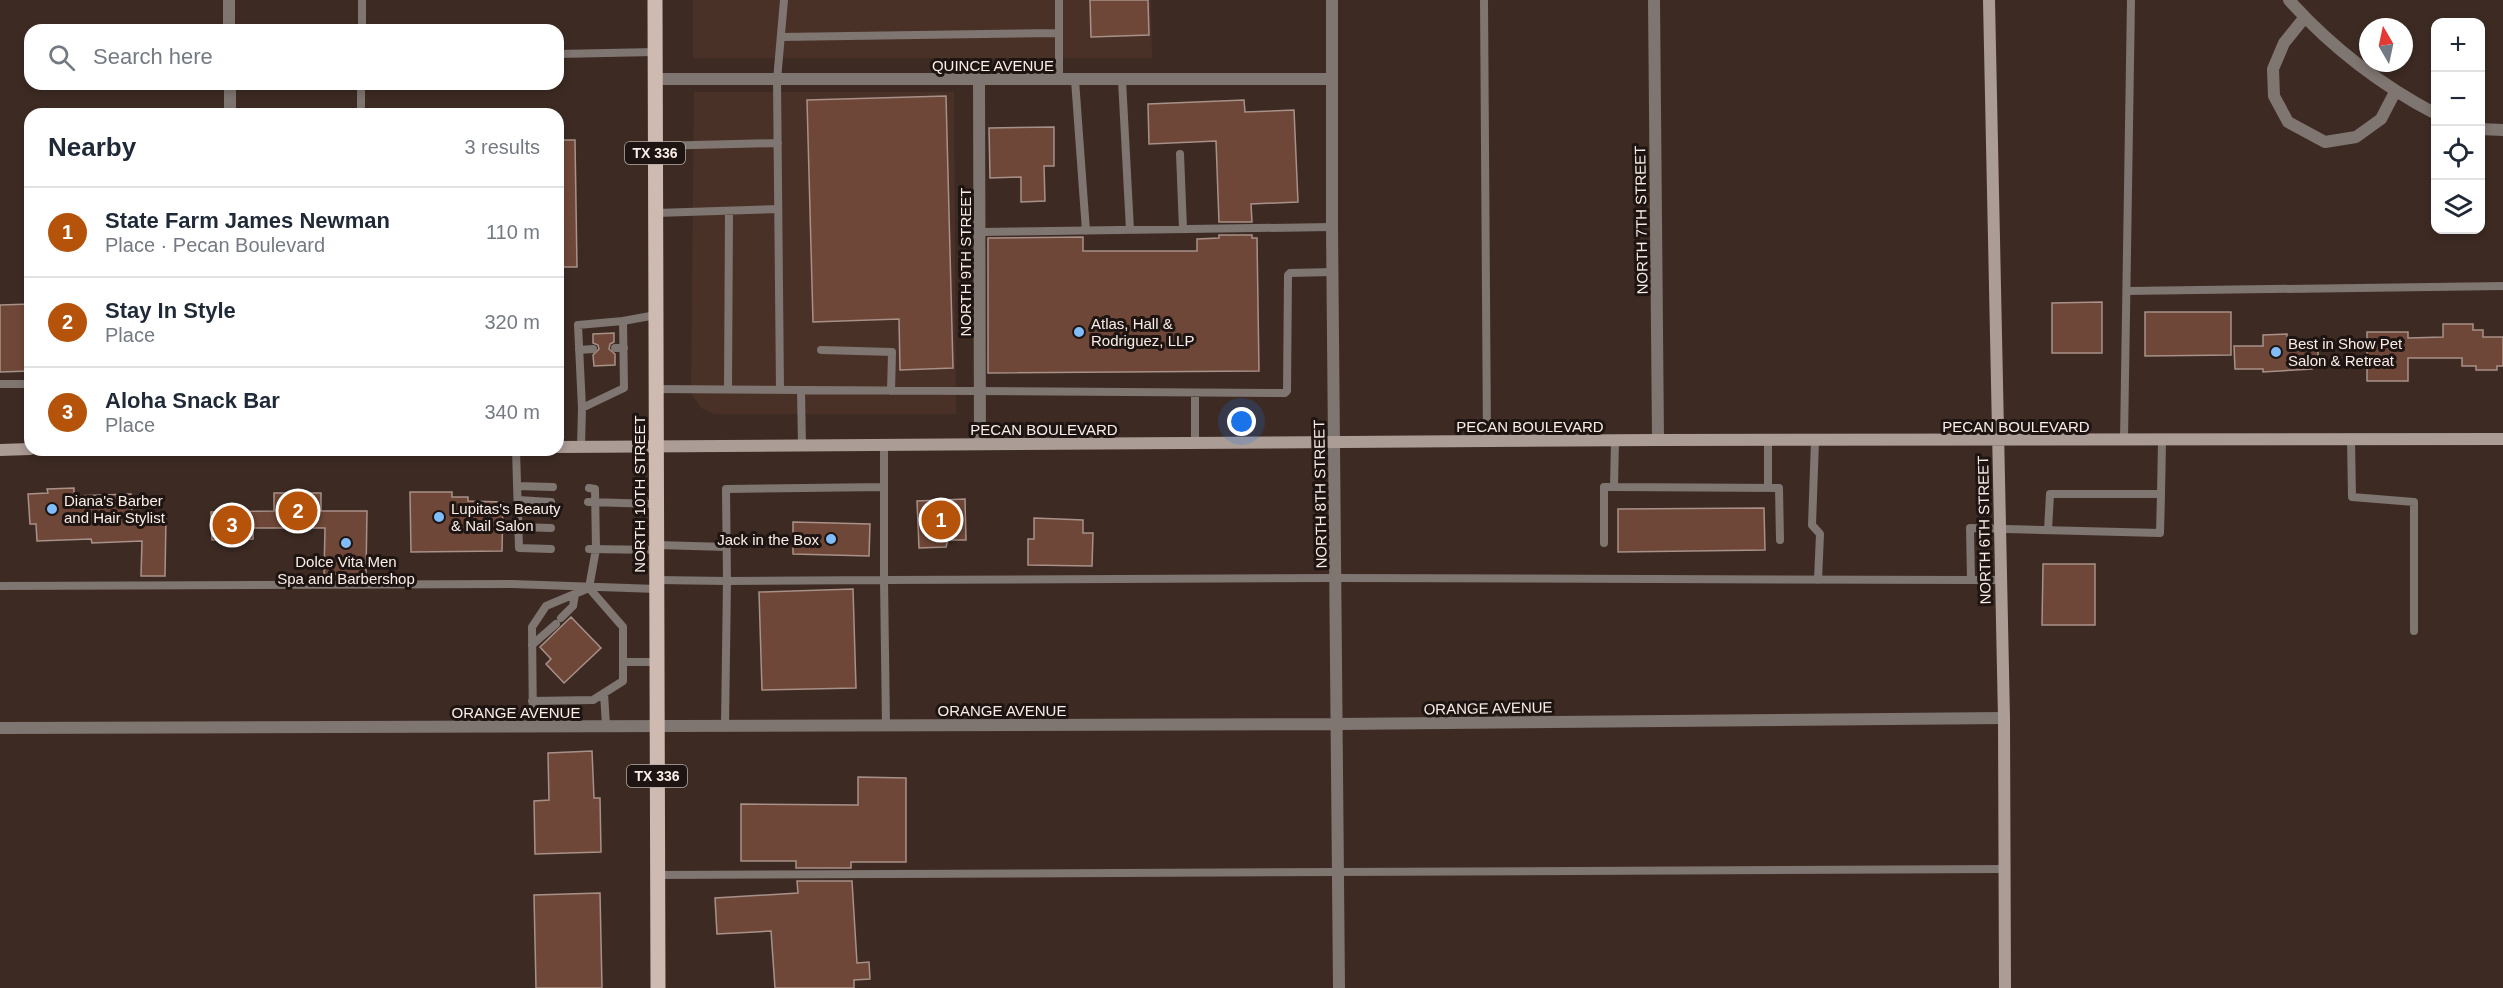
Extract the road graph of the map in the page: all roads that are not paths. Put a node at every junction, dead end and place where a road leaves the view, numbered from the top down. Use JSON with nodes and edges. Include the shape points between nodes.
{"nodes":[{"id":1,"x":229,"y":0,"type":"edge"},
{"id":2,"x":362,"y":0,"type":"edge"},
{"id":3,"x":655,"y":0,"type":"edge"},
{"id":4,"x":784,"y":0,"type":"edge"},
{"id":5,"x":1059,"y":0,"type":"edge"},
{"id":6,"x":1332,"y":0,"type":"edge"},
{"id":7,"x":1484,"y":0,"type":"edge"},
{"id":8,"x":1654,"y":0,"type":"edge"},
{"id":9,"x":1989,"y":0,"type":"edge"},
{"id":10,"x":2131,"y":0,"type":"edge"},
{"id":11,"x":2289,"y":0,"type":"edge"},
{"id":12,"x":2305,"y":17,"type":"junction"},
{"id":13,"x":229,"y":24,"type":"edge"},
{"id":14,"x":362,"y":24,"type":"edge"},
{"id":15,"x":1059,"y":33,"type":"junction"},
{"id":16,"x":781,"y":37,"type":"junction"},
{"id":17,"x":655,"y":52,"type":"junction"},
{"id":18,"x":564,"y":54,"type":"edge"},
{"id":19,"x":655,"y":79,"type":"junction"},
{"id":20,"x":1331,"y":79,"type":"junction"},
{"id":21,"x":777,"y":80,"type":"junction"},
{"id":22,"x":1059,"y":80,"type":"junction"},
{"id":23,"x":1076,"y":80,"type":"junction"},
{"id":24,"x":1122,"y":80,"type":"junction"},
{"id":25,"x":979,"y":81,"type":"junction"},
{"id":26,"x":230,"y":90,"type":"edge"},
{"id":27,"x":361,"y":90,"type":"edge"},
{"id":28,"x":2395,"y":92,"type":"junction"},
{"id":29,"x":230,"y":108,"type":"edge"},
{"id":30,"x":361,"y":108,"type":"edge"},
{"id":31,"x":2431,"y":111,"type":"edge"},
{"id":32,"x":2485,"y":129,"type":"edge"},
{"id":33,"x":2503,"y":130,"type":"edge"},
{"id":34,"x":778,"y":143,"type":"junction"},
{"id":35,"x":655,"y":146,"type":"junction"},
{"id":36,"x":1180,"y":154,"type":"dead end"},
{"id":37,"x":778,"y":209,"type":"junction"},
{"id":38,"x":729,"y":211,"type":"junction"},
{"id":39,"x":656,"y":213,"type":"junction"},
{"id":40,"x":1332,"y":227,"type":"junction"},
{"id":41,"x":1183,"y":229,"type":"junction"},
{"id":42,"x":1130,"y":230,"type":"junction"},
{"id":43,"x":1086,"y":231,"type":"junction"},
{"id":44,"x":980,"y":232,"type":"junction"},
{"id":45,"x":1333,"y":272,"type":"junction"},
{"id":46,"x":2503,"y":286,"type":"edge"},
{"id":47,"x":2127,"y":291,"type":"junction"},
{"id":48,"x":656,"y":315,"type":"junction"},
{"id":49,"x":623,"y":321,"type":"junction"},
{"id":50,"x":593,"y":349,"type":"dead end"},
{"id":51,"x":579,"y":350,"type":"junction"},
{"id":52,"x":821,"y":350,"type":"dead end"},
{"id":53,"x":0,"y":384,"type":"edge"},
{"id":54,"x":24,"y":384,"type":"edge"},
{"id":55,"x":656,"y":388,"type":"junction"},
{"id":56,"x":728,"y":389,"type":"junction"},
{"id":57,"x":780,"y":390,"type":"junction"},
{"id":58,"x":801,"y":390,"type":"junction"},
{"id":59,"x":891,"y":391,"type":"junction"},
{"id":60,"x":980,"y":393,"type":"junction"},
{"id":61,"x":1195,"y":393,"type":"junction"},
{"id":62,"x":582,"y":408,"type":"junction"},
{"id":63,"x":2503,"y":439,"type":"edge"},
{"id":64,"x":1658,"y":440,"type":"junction"},
{"id":65,"x":2124,"y":440,"type":"junction"},
{"id":66,"x":2351,"y":440,"type":"junction"},
{"id":67,"x":1487,"y":441,"type":"junction"},
{"id":68,"x":1615,"y":441,"type":"junction"},
{"id":69,"x":1768,"y":441,"type":"junction"},
{"id":70,"x":1815,"y":441,"type":"junction"},
{"id":71,"x":1997,"y":441,"type":"junction"},
{"id":72,"x":2162,"y":441,"type":"junction"},
{"id":73,"x":1335,"y":442,"type":"junction"},
{"id":74,"x":1195,"y":443,"type":"junction"},
{"id":75,"x":980,"y":444,"type":"junction"},
{"id":76,"x":884,"y":445,"type":"junction"},
{"id":77,"x":801,"y":446,"type":"junction"},
{"id":78,"x":564,"y":447,"type":"edge"},
{"id":79,"x":581,"y":447,"type":"junction"},
{"id":80,"x":656,"y":448,"type":"junction"},
{"id":81,"x":24,"y":449,"type":"edge"},
{"id":82,"x":0,"y":450,"type":"edge"},
{"id":83,"x":516,"y":456,"type":"edge"},
{"id":84,"x":517,"y":486,"type":"junction"},
{"id":85,"x":553,"y":487,"type":"dead end"},
{"id":86,"x":884,"y":487,"type":"junction"},
{"id":87,"x":1614,"y":487,"type":"junction"},
{"id":88,"x":588,"y":488,"type":"dead end"},
{"id":89,"x":1768,"y":488,"type":"junction"},
{"id":90,"x":2161,"y":494,"type":"junction"},
{"id":91,"x":518,"y":500,"type":"junction"},
{"id":92,"x":551,"y":502,"type":"dead end"},
{"id":93,"x":592,"y":502,"type":"junction"},
{"id":94,"x":656,"y":504,"type":"junction"},
{"id":95,"x":519,"y":527,"type":"junction"},
{"id":96,"x":551,"y":528,"type":"dead end"},
{"id":97,"x":1999,"y":529,"type":"junction"},
{"id":98,"x":2048,"y":530,"type":"junction"},
{"id":99,"x":1780,"y":540,"type":"dead end"},
{"id":100,"x":1604,"y":543,"type":"dead end"},
{"id":101,"x":727,"y":547,"type":"junction"},
{"id":102,"x":657,"y":548,"type":"junction"},
{"id":103,"x":551,"y":549,"type":"dead end"},
{"id":104,"x":592,"y":549,"type":"junction"},
{"id":105,"x":1336,"y":578,"type":"junction"},
{"id":106,"x":727,"y":580,"type":"junction"},
{"id":107,"x":885,"y":580,"type":"junction"},
{"id":108,"x":1818,"y":580,"type":"junction"},
{"id":109,"x":1971,"y":580,"type":"junction"},
{"id":110,"x":2001,"y":580,"type":"junction"},
{"id":111,"x":657,"y":585,"type":"junction"},
{"id":112,"x":0,"y":586,"type":"edge"},
{"id":113,"x":589,"y":588,"type":"junction"},
{"id":114,"x":575,"y":594,"type":"junction"},
{"id":115,"x":2414,"y":631,"type":"dead end"},
{"id":116,"x":532,"y":645,"type":"junction"},
{"id":117,"x":623,"y":662,"type":"junction"},
{"id":118,"x":657,"y":662,"type":"junction"},
{"id":119,"x":604,"y":693,"type":"junction"},
{"id":120,"x":532,"y":701,"type":"junction"},
{"id":121,"x":2004,"y":717,"type":"junction"},
{"id":122,"x":1338,"y":724,"type":"junction"},
{"id":123,"x":606,"y":726,"type":"junction"},
{"id":124,"x":657,"y":726,"type":"junction"},
{"id":125,"x":725,"y":726,"type":"junction"},
{"id":126,"x":886,"y":726,"type":"junction"},
{"id":127,"x":533,"y":727,"type":"junction"},
{"id":128,"x":0,"y":728,"type":"edge"},
{"id":129,"x":2005,"y":869,"type":"junction"},
{"id":130,"x":1339,"y":872,"type":"junction"},
{"id":131,"x":658,"y":875,"type":"junction"},
{"id":132,"x":658,"y":988,"type":"edge"},
{"id":133,"x":1340,"y":988,"type":"edge"},
{"id":134,"x":2005,"y":988,"type":"edge"}],
"edges":[{"from":1,"to":13,"type":"street"},
{"from":2,"to":14,"type":"lane"},
{"from":3,"to":17,"type":"main road","name":"NORTH 10TH STREET","number":"TX 336"},
{"from":4,"to":16,"type":"lane"},
{"from":5,"to":15,"type":"lane"},
{"from":6,"to":20,"type":"street","name":"NORTH 8TH STREET"},
{"from":7,"to":67,"type":"lane"},
{"from":8,"to":64,"type":"street","name":"NORTH 7TH STREET"},
{"from":9,"to":71,"type":"main road","name":"NORTH 6TH STREET"},
{"from":10,"to":47,"type":"lane"},
{"from":11,"to":12,"type":"street"},
{"from":12,"to":28,"type":"street","via":[[2330,43]]},
{"from":12,"to":28,"type":"street","via":[[2284,43],[2273,69],[2274,96],[2288,122],[2325,142],[2356,137],[2381,119]]},
{"from":15,"to":16,"type":"lane"},
{"from":15,"to":22,"type":"lane"},
{"from":16,"to":21,"type":"lane"},
{"from":17,"to":18,"type":"lane"},
{"from":17,"to":19,"type":"main road","name":"NORTH 10TH STREET","number":"TX 336"},
{"from":19,"to":21,"type":"street","name":"QUINCE AVENUE"},
{"from":19,"to":35,"type":"main road","name":"NORTH 10TH STREET","number":"TX 336"},
{"from":20,"to":24,"type":"street","name":"QUINCE AVENUE"},
{"from":20,"to":40,"type":"street","name":"NORTH 8TH STREET"},
{"from":21,"to":25,"type":"street","name":"QUINCE AVENUE"},
{"from":21,"to":34,"type":"lane"},
{"from":22,"to":23,"type":"street","name":"QUINCE AVENUE"},
{"from":22,"to":25,"type":"street","name":"QUINCE AVENUE"},
{"from":23,"to":24,"type":"street","name":"QUINCE AVENUE"},
{"from":23,"to":43,"type":"lane"},
{"from":24,"to":42,"type":"lane"},
{"from":25,"to":44,"type":"street","name":"NORTH 9TH STREET"},
{"from":26,"to":29,"type":"street"},
{"from":27,"to":30,"type":"lane"},
{"from":28,"to":31,"type":"street"},
{"from":32,"to":33,"type":"street"},
{"from":34,"to":35,"type":"lane"},
{"from":34,"to":37,"type":"lane"},
{"from":35,"to":39,"type":"main road","name":"NORTH 10TH STREET","number":"TX 336"},
{"from":36,"to":41,"type":"lane"},
{"from":37,"to":38,"type":"lane"},
{"from":37,"to":57,"type":"lane"},
{"from":38,"to":39,"type":"lane"},
{"from":38,"to":56,"type":"lane"},
{"from":39,"to":48,"type":"main road","name":"NORTH 10TH STREET","number":"TX 336"},
{"from":40,"to":41,"type":"lane"},
{"from":40,"to":45,"type":"street","name":"NORTH 8TH STREET"},
{"from":41,"to":42,"type":"lane"},
{"from":42,"to":43,"type":"lane"},
{"from":43,"to":44,"type":"lane"},
{"from":44,"to":60,"type":"street","name":"NORTH 9TH STREET"},
{"from":45,"to":61,"type":"lane","via":[[1288,275],[1285,393]]},
{"from":45,"to":73,"type":"street","name":"NORTH 8TH STREET"},
{"from":46,"to":47,"type":"lane"},
{"from":47,"to":65,"type":"lane"},
{"from":48,"to":49,"type":"lane"},
{"from":48,"to":55,"type":"main road","name":"NORTH 10TH STREET","number":"TX 336"},
{"from":49,"to":51,"type":"lane","via":[[578,325]]},
{"from":49,"to":62,"type":"lane","via":[[619,348],[624,388]]},
{"from":50,"to":51,"type":"lane"},
{"from":51,"to":62,"type":"lane"},
{"from":52,"to":59,"type":"lane","via":[[892,352]]},
{"from":53,"to":54,"type":"lane"},
{"from":55,"to":56,"type":"lane"},
{"from":55,"to":80,"type":"main road","name":"NORTH 10TH STREET","number":"TX 336"},
{"from":56,"to":57,"type":"lane"},
{"from":57,"to":58,"type":"lane"},
{"from":58,"to":59,"type":"lane"},
{"from":58,"to":77,"type":"lane"},
{"from":59,"to":60,"type":"lane"},
{"from":60,"to":61,"type":"lane"},
{"from":60,"to":75,"type":"street","name":"NORTH 9TH STREET"},
{"from":61,"to":74,"type":"lane"},
{"from":62,"to":79,"type":"lane"},
{"from":63,"to":66,"type":"main road","name":"PECAN BOULEVARD"},
{"from":64,"to":68,"type":"main road","name":"PECAN BOULEVARD"},
{"from":64,"to":69,"type":"main road","name":"PECAN BOULEVARD"},
{"from":65,"to":71,"type":"main road","name":"PECAN BOULEVARD"},
{"from":65,"to":72,"type":"main road","name":"PECAN BOULEVARD"},
{"from":66,"to":72,"type":"main road","name":"PECAN BOULEVARD"},
{"from":66,"to":115,"type":"lane","via":[[2352,497],[2414,502]]},
{"from":67,"to":68,"type":"main road","name":"PECAN BOULEVARD"},
{"from":67,"to":73,"type":"main road","name":"PECAN BOULEVARD"},
{"from":68,"to":87,"type":"lane"},
{"from":69,"to":70,"type":"main road","name":"PECAN BOULEVARD"},
{"from":69,"to":89,"type":"lane"},
{"from":70,"to":71,"type":"main road","name":"PECAN BOULEVARD"},
{"from":70,"to":108,"type":"lane","via":[[1812,525],[1820,534]]},
{"from":71,"to":97,"type":"main road","name":"NORTH 6TH STREET"},
{"from":72,"to":90,"type":"lane"},
{"from":73,"to":74,"type":"main road","name":"PECAN BOULEVARD"},
{"from":73,"to":105,"type":"street","name":"NORTH 8TH STREET"},
{"from":74,"to":75,"type":"main road","name":"PECAN BOULEVARD"},
{"from":75,"to":76,"type":"main road","name":"PECAN BOULEVARD"},
{"from":76,"to":77,"type":"main road","name":"PECAN BOULEVARD"},
{"from":76,"to":86,"type":"lane"},
{"from":77,"to":80,"type":"main road","name":"PECAN BOULEVARD"},
{"from":78,"to":79,"type":"main road","name":"PECAN BOULEVARD"},
{"from":79,"to":80,"type":"main road","name":"PECAN BOULEVARD"},
{"from":80,"to":94,"type":"main road","name":"NORTH 10TH STREET","number":"TX 336"},
{"from":81,"to":82,"type":"main road"},
{"from":83,"to":84,"type":"lane"},
{"from":84,"to":85,"type":"lane"},
{"from":84,"to":91,"type":"lane"},
{"from":86,"to":101,"type":"lane","via":[[726,489]]},
{"from":86,"to":107,"type":"lane"},
{"from":87,"to":89,"type":"lane"},
{"from":87,"to":100,"type":"lane","via":[[1604,487]]},
{"from":88,"to":93,"type":"lane","via":[[595,489]]},
{"from":89,"to":99,"type":"lane","via":[[1779,488]]},
{"from":90,"to":98,"type":"lane","via":[[2050,494]]},
{"from":90,"to":98,"type":"lane","via":[[2160,533]]},
{"from":91,"to":92,"type":"lane"},
{"from":91,"to":95,"type":"lane"},
{"from":93,"to":94,"type":"lane"},
{"from":93,"to":104,"type":"lane"},
{"from":94,"to":102,"type":"main road","name":"NORTH 10TH STREET","number":"TX 336"},
{"from":95,"to":96,"type":"lane"},
{"from":95,"to":103,"type":"lane","via":[[519,548]]},
{"from":97,"to":98,"type":"lane"},
{"from":97,"to":109,"type":"lane","via":[[1970,528]]},
{"from":97,"to":110,"type":"main road","name":"NORTH 6TH STREET"},
{"from":101,"to":102,"type":"lane"},
{"from":101,"to":106,"type":"lane"},
{"from":102,"to":104,"type":"lane"},
{"from":102,"to":111,"type":"main road","name":"NORTH 10TH STREET","number":"TX 336"},
{"from":104,"to":113,"type":"lane"},
{"from":105,"to":107,"type":"lane"},
{"from":105,"to":108,"type":"lane"},
{"from":105,"to":122,"type":"street","name":"NORTH 8TH STREET"},
{"from":106,"to":107,"type":"lane"},
{"from":106,"to":111,"type":"lane"},
{"from":106,"to":125,"type":"lane"},
{"from":107,"to":126,"type":"lane"},
{"from":108,"to":109,"type":"lane"},
{"from":109,"to":110,"type":"lane"},
{"from":110,"to":121,"type":"main road","name":"NORTH 6TH STREET"},
{"from":111,"to":113,"type":"lane"},
{"from":111,"to":118,"type":"main road","name":"NORTH 10TH STREET","number":"TX 336"},
{"from":112,"to":113,"type":"lane","via":[[512,584]]},
{"from":113,"to":114,"type":"lane"},
{"from":113,"to":117,"type":"lane","via":[[623,627]]},
{"from":114,"to":116,"type":"lane","via":[[573,606]]},
{"from":114,"to":116,"type":"lane","via":[[546,606],[532,627]]},
{"from":116,"to":120,"type":"lane"},
{"from":117,"to":118,"type":"lane"},
{"from":117,"to":119,"type":"lane","via":[[623,681]]},
{"from":118,"to":124,"type":"main road","name":"NORTH 10TH STREET","number":"TX 336"},
{"from":119,"to":120,"type":"lane","via":[[593,700]]},
{"from":119,"to":123,"type":"lane"},
{"from":120,"to":127,"type":"lane"},
{"from":121,"to":122,"type":"street","name":"ORANGE AVENUE"},
{"from":121,"to":129,"type":"main road","name":"NORTH 6TH STREET"},
{"from":122,"to":126,"type":"street","name":"ORANGE AVENUE"},
{"from":122,"to":130,"type":"street","name":"NORTH 8TH STREET"},
{"from":123,"to":124,"type":"street","name":"ORANGE AVENUE"},
{"from":123,"to":127,"type":"street","name":"ORANGE AVENUE"},
{"from":124,"to":125,"type":"street","name":"ORANGE AVENUE"},
{"from":124,"to":131,"type":"main road","name":"NORTH 10TH STREET","number":"TX 336"},
{"from":125,"to":126,"type":"street","name":"ORANGE AVENUE"},
{"from":127,"to":128,"type":"street","name":"ORANGE AVENUE"},
{"from":129,"to":130,"type":"lane"},
{"from":129,"to":134,"type":"main road","name":"NORTH 6TH STREET"},
{"from":130,"to":131,"type":"lane"},
{"from":130,"to":133,"type":"street","name":"NORTH 8TH STREET"},
{"from":131,"to":132,"type":"main road","name":"NORTH 10TH STREET","number":"TX 336"}]}
